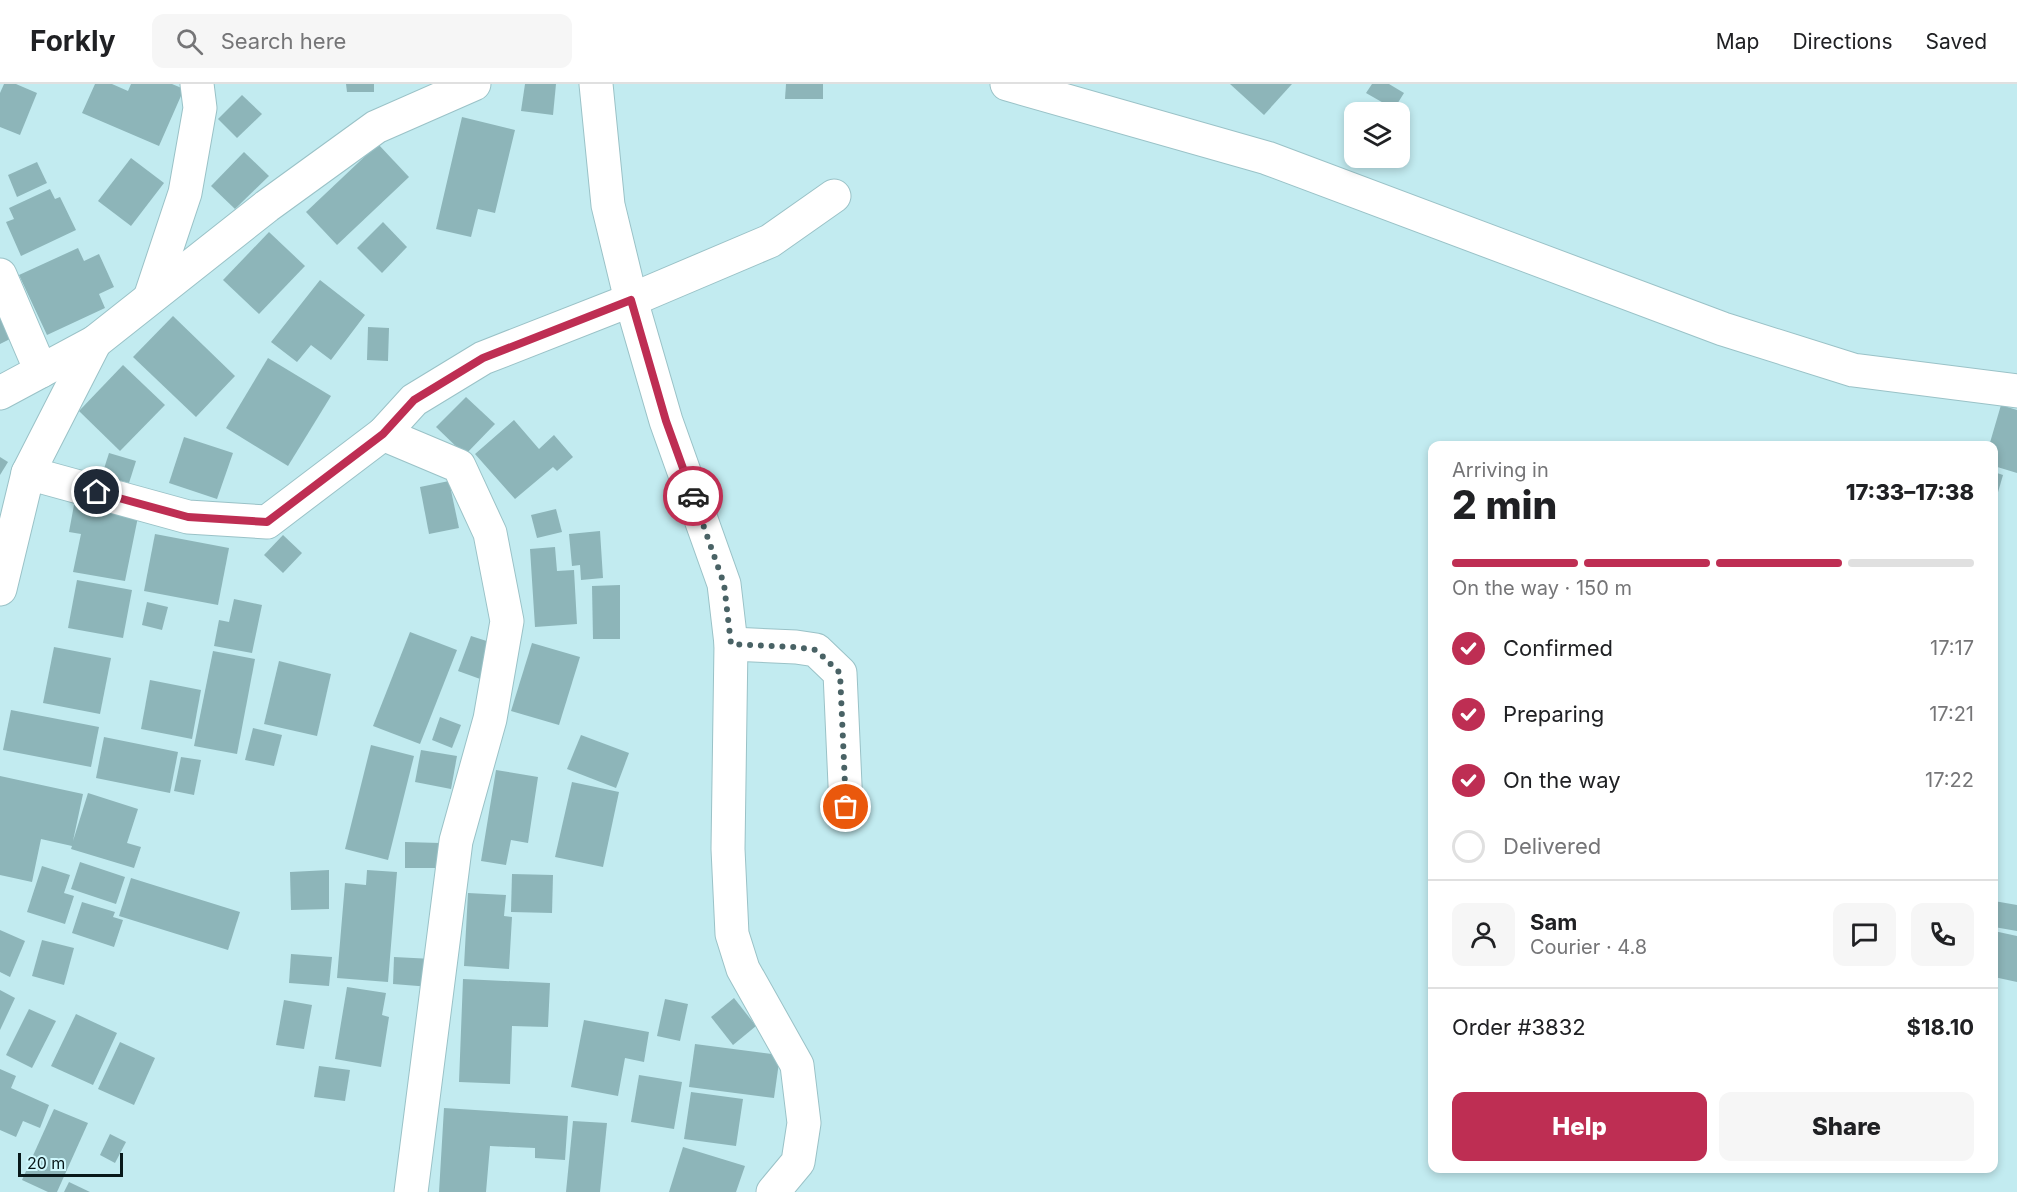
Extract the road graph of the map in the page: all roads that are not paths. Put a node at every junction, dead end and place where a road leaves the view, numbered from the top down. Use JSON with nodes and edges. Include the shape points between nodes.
{"nodes":[{"id":1,"x":197,"y":84,"type":"edge"},
{"id":2,"x":474,"y":84,"type":"edge"},
{"id":3,"x":596,"y":84,"type":"edge"},
{"id":4,"x":1007,"y":84,"type":"edge"},
{"id":5,"x":834,"y":196,"type":"dead end"},
{"id":6,"x":0,"y":275,"type":"edge"},
{"id":7,"x":150,"y":298,"type":"junction"},
{"id":8,"x":631,"y":300,"type":"junction"},
{"id":9,"x":95,"y":342,"type":"junction"},
{"id":10,"x":41,"y":371,"type":"junction"},
{"id":11,"x":2017,"y":391,"type":"edge"},
{"id":12,"x":0,"y":393,"type":"edge"},
{"id":13,"x":383,"y":434,"type":"junction"},
{"id":14,"x":28,"y":473,"type":"junction"},
{"id":15,"x":0,"y":589,"type":"edge"},
{"id":16,"x":731,"y":644,"type":"junction"},
{"id":17,"x":846,"y":807,"type":"dead end"},
{"id":18,"x":411,"y":1192,"type":"edge"},
{"id":19,"x":773,"y":1192,"type":"edge"}],
"edges":[{"from":1,"to":7,"type":"street","via":[[200,108],[184,193]]},
{"from":2,"to":7,"type":"street","via":[[376,127]]},
{"from":3,"to":8,"type":"street","via":[[608,205]]},
{"from":4,"to":11,"type":"street","via":[[1267,158],[1723,330],[1853,370]]},
{"from":5,"to":8,"type":"street","via":[[770,241]]},
{"from":6,"to":10,"type":"street"},
{"from":7,"to":9,"type":"street"},
{"from":8,"to":13,"type":"street","via":[[483,358],[414,400]]},
{"from":8,"to":16,"type":"street","via":[[666,421],[724,584]]},
{"from":9,"to":10,"type":"street"},
{"from":9,"to":14,"type":"street"},
{"from":10,"to":12,"type":"street"},
{"from":13,"to":14,"type":"street","via":[[267,522],[188,517]]},
{"from":13,"to":18,"type":"street","via":[[459,466],[490,532],[507,621],[490,719],[456,841]]},
{"from":14,"to":15,"type":"street"},
{"from":16,"to":17,"type":"street","via":[[816,650],[840,673]]},
{"from":16,"to":19,"type":"street","via":[[728,849],[732,934],[743,969],[797,1065],[804,1123],[798,1162]]}]}
